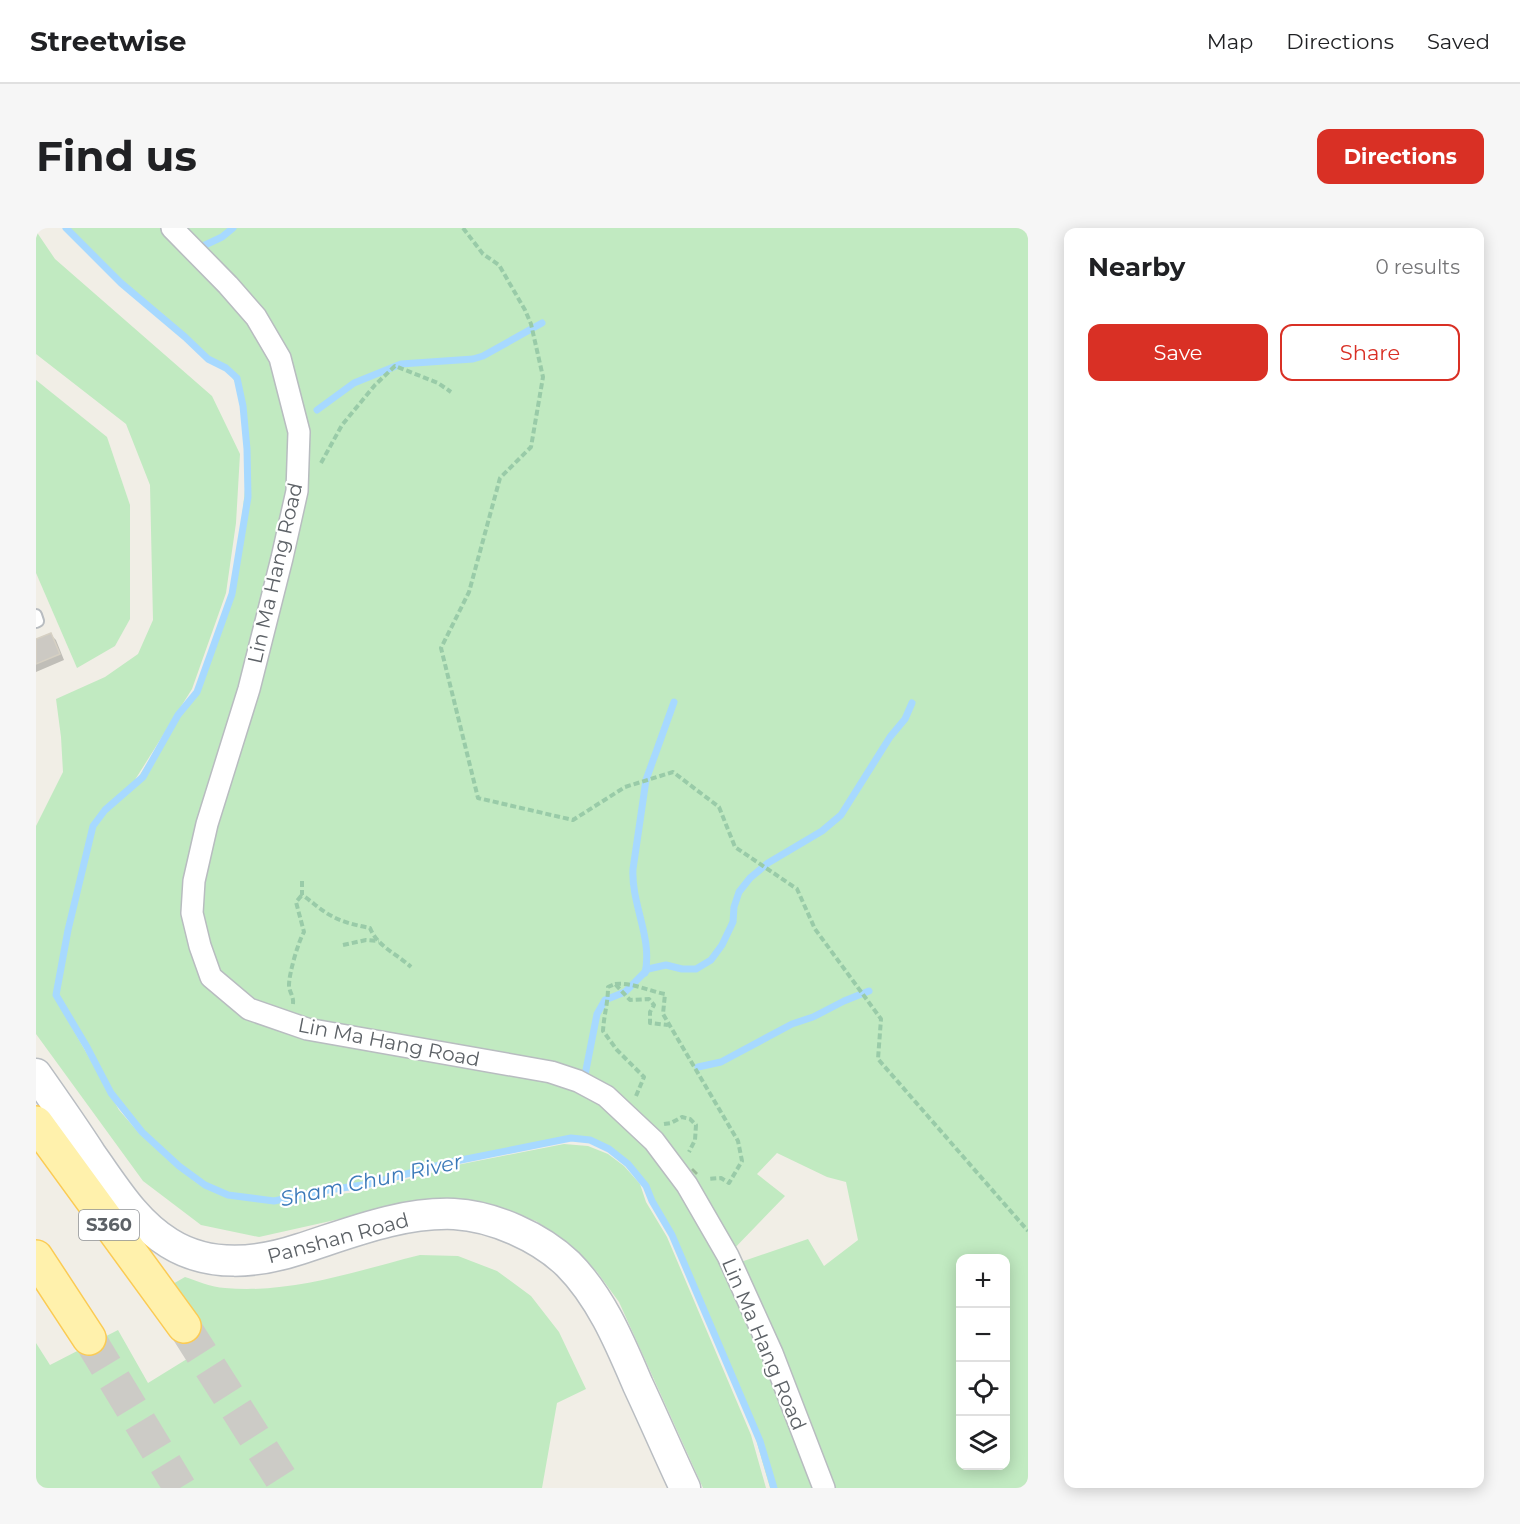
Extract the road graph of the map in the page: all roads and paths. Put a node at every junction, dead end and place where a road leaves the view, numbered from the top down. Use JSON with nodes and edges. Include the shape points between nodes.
{"nodes":[{"id":1,"x":172,"y":228,"type":"edge"},
{"id":2,"x":463,"y":228,"type":"edge"},
{"id":3,"x":451,"y":392,"type":"dead end"},
{"id":4,"x":321,"y":463,"type":"dead end"},
{"id":5,"x":36,"y":615,"type":"edge"},
{"id":6,"x":36,"y":621,"type":"edge"},
{"id":7,"x":302,"y":881,"type":"dead end"},
{"id":8,"x":302,"y":895,"type":"junction"},
{"id":9,"x":380,"y":941,"type":"junction"},
{"id":10,"x":343,"y":945,"type":"dead end"},
{"id":11,"x":411,"y":967,"type":"dead end"},
{"id":12,"x":615,"y":984,"type":"junction"},
{"id":13,"x":292,"y":1009,"type":"dead end"},
{"id":14,"x":668,"y":1025,"type":"junction"},
{"id":15,"x":36,"y":1074,"type":"edge"},
{"id":16,"x":634,"y":1100,"type":"dead end"},
{"id":17,"x":36,"y":1123,"type":"edge"},
{"id":18,"x":656,"y":1125,"type":"dead end"},
{"id":19,"x":686,"y":1160,"type":"dead end"},
{"id":20,"x":698,"y":1180,"type":"dead end"},
{"id":21,"x":1028,"y":1231,"type":"edge"},
{"id":22,"x":36,"y":1257,"type":"edge"},
{"id":23,"x":184,"y":1326,"type":"tunnel mouth"},
{"id":24,"x":89,"y":1338,"type":"tunnel mouth"},
{"id":25,"x":685,"y":1488,"type":"edge"},
{"id":26,"x":824,"y":1488,"type":"edge"}],
"edges":[{"from":1,"to":26,"type":"street","name":"Lin Ma Hang Road","via":[[256,317],[280,358],[299,432],[297,491],[282,558],[194,881],[192,913],[211,977],[249,1009],[307,1029],[551,1072],[606,1095],[654,1141],[687,1185],[728,1256],[772,1353]]},
{"from":2,"to":21,"type":"path","via":[[483,254],[499,265],[525,310],[543,377],[531,447],[500,478],[469,592],[441,648],[478,798],[573,820],[625,787],[673,772],[719,807],[735,847],[796,889],[815,929],[880,1019],[878,1059]]},
{"from":3,"to":4,"type":"path","via":[[395,366],[342,425]]},
{"from":5,"to":6,"type":"lane"},
{"from":7,"to":8,"type":"path"},
{"from":8,"to":9,"type":"path","via":[[338,919],[370,928]]},
{"from":8,"to":13,"type":"path","via":[[296,902],[304,932],[289,985],[294,1000]]},
{"from":9,"to":10,"type":"path"},
{"from":9,"to":11,"type":"path"},
{"from":12,"to":14,"type":"path","via":[[665,994],[663,1014]]},
{"from":12,"to":14,"type":"path","via":[[630,1000],[649,999],[654,1005],[650,1023]]},
{"from":12,"to":16,"type":"path","via":[[608,987],[603,1031],[644,1077]]},
{"from":14,"to":20,"type":"path","via":[[738,1141],[742,1161],[729,1183],[721,1178]]},
{"from":15,"to":25,"type":"main road","name":"Panshan Road","via":[[143,1224],[171,1245],[202,1257],[236,1262],[272,1258],[379,1223],[455,1214],[498,1223],[536,1239],[568,1264],[596,1300]]},
{"from":17,"to":23,"type":"main road","number":"S360"},
{"from":18,"to":19,"type":"path","via":[[682,1117],[696,1125],[695,1140]]},
{"from":22,"to":24,"type":"main road"}]}
